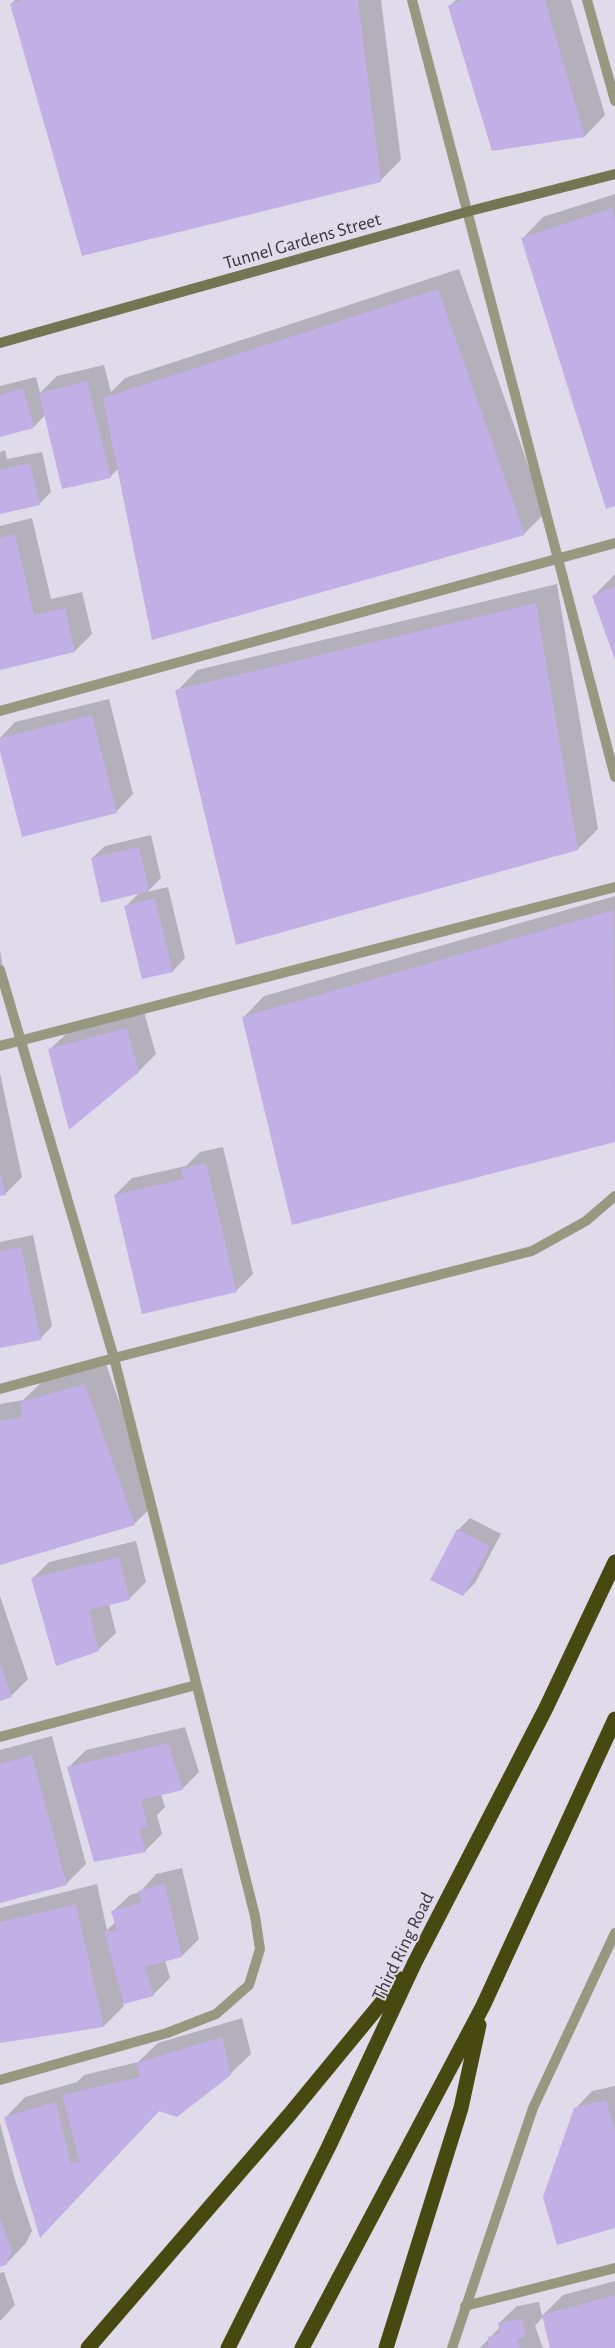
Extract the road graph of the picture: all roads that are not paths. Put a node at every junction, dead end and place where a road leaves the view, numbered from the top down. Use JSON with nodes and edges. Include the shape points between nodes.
{"nodes":[{"id":1,"x":412,"y":0,"type":"edge"},
{"id":2,"x":587,"y":0,"type":"edge"},
{"id":3,"x":615,"y":101,"type":"edge"},
{"id":4,"x":615,"y":174,"type":"edge"},
{"id":5,"x":466,"y":212,"type":"junction"},
{"id":6,"x":0,"y":343,"type":"edge"},
{"id":7,"x":615,"y":543,"type":"edge"},
{"id":8,"x":557,"y":558,"type":"junction"},
{"id":9,"x":0,"y":710,"type":"edge"},
{"id":10,"x":615,"y":777,"type":"edge"},
{"id":11,"x":615,"y":887,"type":"edge"},
{"id":12,"x":0,"y":970,"type":"edge"},
{"id":13,"x":19,"y":1041,"type":"junction"},
{"id":14,"x":0,"y":1046,"type":"edge"},
{"id":15,"x":615,"y":1196,"type":"edge"},
{"id":16,"x":114,"y":1358,"type":"junction"},
{"id":17,"x":0,"y":1389,"type":"edge"},
{"id":18,"x":615,"y":1562,"type":"edge"},
{"id":19,"x":196,"y":1685,"type":"junction"},
{"id":20,"x":615,"y":1719,"type":"edge"},
{"id":21,"x":0,"y":1737,"type":"edge"},
{"id":22,"x":615,"y":1933,"type":"edge"},
{"id":23,"x":414,"y":1962,"type":"junction"},
{"id":24,"x":483,"y":2006,"type":"junction"},
{"id":25,"x":0,"y":2080,"type":"edge"},
{"id":26,"x":615,"y":2268,"type":"edge"},
{"id":27,"x":465,"y":2306,"type":"junction"},
{"id":28,"x":88,"y":2348,"type":"edge"},
{"id":29,"x":228,"y":2348,"type":"edge"},
{"id":30,"x":302,"y":2348,"type":"edge"},
{"id":31,"x":386,"y":2348,"type":"edge"},
{"id":32,"x":452,"y":2348,"type":"edge"}],
"edges":[{"from":1,"to":5,"type":"street"},
{"from":2,"to":3,"type":"street"},
{"from":4,"to":5,"type":"main road","name":"Tunnel Gardens Street"},
{"from":5,"to":6,"type":"main road","name":"Tunnel Gardens Street"},
{"from":5,"to":8,"type":"street"},
{"from":7,"to":8,"type":"street"},
{"from":8,"to":9,"type":"street"},
{"from":8,"to":10,"type":"street"},
{"from":11,"to":13,"type":"street"},
{"from":12,"to":13,"type":"street"},
{"from":13,"to":14,"type":"street"},
{"from":13,"to":16,"type":"street"},
{"from":15,"to":16,"type":"street","via":[[586,1221],[532,1251]]},
{"from":16,"to":17,"type":"street"},
{"from":16,"to":19,"type":"street"},
{"from":18,"to":23,"type":"highway","name":"Third Ring Road","via":[[546,1708]]},
{"from":19,"to":21,"type":"street"},
{"from":19,"to":25,"type":"street","via":[[255,1916],[260,1949],[249,1985],[216,2014],[167,2033]]},
{"from":20,"to":24,"type":"highway"},
{"from":22,"to":27,"type":"street","via":[[533,2108]]},
{"from":23,"to":28,"type":"highway","via":[[290,2114]]},
{"from":23,"to":29,"type":"highway","name":"Third Ring Road","via":[[329,2146]]},
{"from":24,"to":30,"type":"highway"},
{"from":24,"to":31,"type":"highway","via":[[460,2108]]},
{"from":26,"to":27,"type":"street"},
{"from":27,"to":32,"type":"street"}]}
